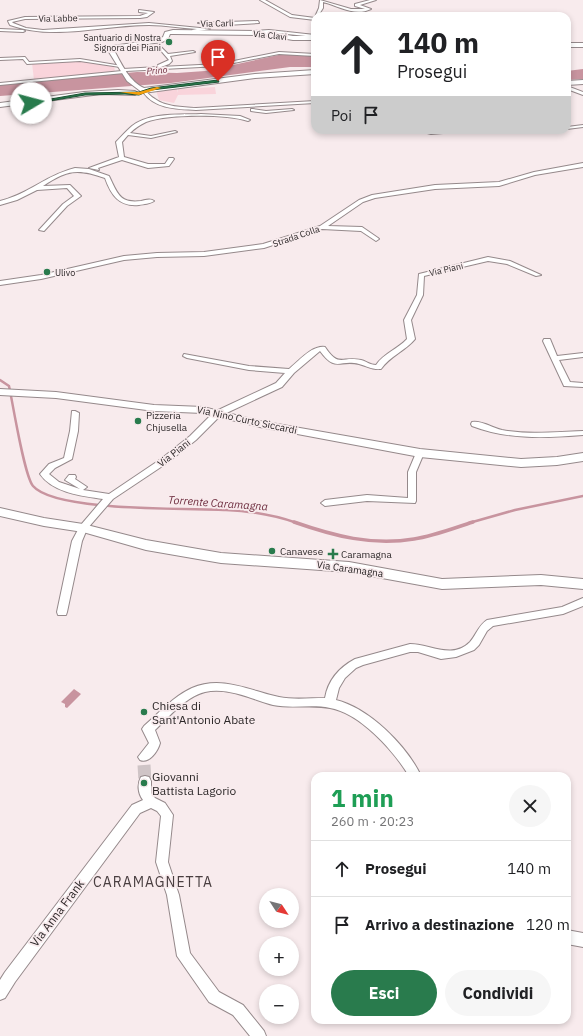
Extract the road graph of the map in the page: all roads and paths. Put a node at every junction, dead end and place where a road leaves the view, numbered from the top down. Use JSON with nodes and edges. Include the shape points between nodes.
{"nodes":[{"id":1,"x":262,"y":0,"type":"edge"},
{"id":2,"x":374,"y":0,"type":"edge"},
{"id":3,"x":140,"y":11,"type":"dead end"},
{"id":4,"x":318,"y":12,"type":"edge"},
{"id":5,"x":311,"y":18,"type":"edge"},
{"id":6,"x":258,"y":22,"type":"dead end"},
{"id":7,"x":163,"y":24,"type":"junction"},
{"id":8,"x":176,"y":26,"type":"junction"},
{"id":9,"x":0,"y":30,"type":"edge"},
{"id":10,"x":66,"y":31,"type":"junction"},
{"id":11,"x":178,"y":32,"type":"junction"},
{"id":12,"x":167,"y":33,"type":"junction"},
{"id":13,"x":311,"y":37,"type":"edge"},
{"id":14,"x":158,"y":44,"type":"junction"},
{"id":15,"x":571,"y":45,"type":"edge"},
{"id":16,"x":583,"y":45,"type":"edge"},
{"id":17,"x":193,"y":52,"type":"dead end"},
{"id":18,"x":168,"y":55,"type":"junction"},
{"id":19,"x":311,"y":55,"type":"edge"},
{"id":20,"x":0,"y":59,"type":"edge"},
{"id":21,"x":136,"y":69,"type":"junction"},
{"id":22,"x":123,"y":70,"type":"junction"},
{"id":23,"x":311,"y":72,"type":"edge"},
{"id":24,"x":583,"y":82,"type":"edge"},
{"id":25,"x":571,"y":83,"type":"edge"},
{"id":26,"x":0,"y":84,"type":"edge"},
{"id":27,"x":571,"y":89,"type":"edge"},
{"id":28,"x":141,"y":91,"type":"junction"},
{"id":29,"x":583,"y":94,"type":"edge"},
{"id":30,"x":311,"y":103,"type":"edge"},
{"id":31,"x":0,"y":105,"type":"edge"},
{"id":32,"x":244,"y":107,"type":"junction"},
{"id":33,"x":296,"y":110,"type":"dead end"},
{"id":34,"x":154,"y":114,"type":"dead end"},
{"id":35,"x":158,"y":119,"type":"junction"},
{"id":36,"x":248,"y":120,"type":"dead end"},
{"id":37,"x":583,"y":126,"type":"edge"},
{"id":38,"x":571,"y":128,"type":"edge"},
{"id":39,"x":175,"y":132,"type":"dead end"},
{"id":40,"x":128,"y":134,"type":"junction"},
{"id":41,"x":122,"y":158,"type":"junction"},
{"id":42,"x":171,"y":159,"type":"dead end"},
{"id":43,"x":583,"y":165,"type":"edge"},
{"id":44,"x":97,"y":169,"type":"dead end"},
{"id":45,"x":35,"y":188,"type":"junction"},
{"id":46,"x":151,"y":201,"type":"dead end"},
{"id":47,"x":0,"y":203,"type":"edge"},
{"id":48,"x":322,"y":227,"type":"junction"},
{"id":49,"x":42,"y":230,"type":"dead end"},
{"id":50,"x":376,"y":239,"type":"dead end"},
{"id":51,"x":538,"y":275,"type":"dead end"},
{"id":52,"x":0,"y":282,"type":"edge"},
{"id":53,"x":547,"y":341,"type":"dead end"},
{"id":54,"x":583,"y":355,"type":"edge"},
{"id":55,"x":187,"y":356,"type":"dead end"},
{"id":56,"x":555,"y":358,"type":"junction"},
{"id":57,"x":291,"y":372,"type":"junction"},
{"id":58,"x":583,"y":385,"type":"edge"},
{"id":59,"x":1,"y":392,"type":"edge"},
{"id":60,"x":75,"y":413,"type":"dead end"},
{"id":61,"x":217,"y":414,"type":"junction"},
{"id":62,"x":475,"y":424,"type":"dead end"},
{"id":63,"x":583,"y":433,"type":"edge"},
{"id":64,"x":420,"y":453,"type":"junction"},
{"id":65,"x":583,"y":457,"type":"edge"},
{"id":66,"x":72,"y":477,"type":"dead end"},
{"id":67,"x":112,"y":495,"type":"junction"},
{"id":68,"x":325,"y":503,"type":"dead end"},
{"id":69,"x":0,"y":512,"type":"edge"},
{"id":70,"x":83,"y":528,"type":"junction"},
{"id":71,"x":583,"y":584,"type":"edge"},
{"id":72,"x":583,"y":602,"type":"edge"},
{"id":73,"x":62,"y":612,"type":"dead end"},
{"id":74,"x":330,"y":703,"type":"junction"},
{"id":75,"x":144,"y":762,"type":"tunnel mouth"},
{"id":76,"x":412,"y":772,"type":"edge"},
{"id":77,"x":145,"y":781,"type":"tunnel mouth"},
{"id":78,"x":151,"y":802,"type":"junction"},
{"id":79,"x":571,"y":938,"type":"edge"},
{"id":80,"x":583,"y":940,"type":"edge"},
{"id":81,"x":0,"y":992,"type":"edge"},
{"id":82,"x":259,"y":1036,"type":"edge"}],
"edges":[{"from":1,"to":5,"type":"street","via":[[291,16]]},
{"from":2,"to":4,"type":"street","via":[[356,5],[369,10],[364,11],[344,9],[320,1]]},
{"from":3,"to":10,"type":"street","name":"Via Labbe","via":[[152,12],[140,17],[25,18],[10,21],[12,24],[33,30]]},
{"from":6,"to":8,"type":"street","name":"Via Carli"},
{"from":7,"to":8,"type":"street","name":"Via Labbe"},
{"from":7,"to":10,"type":"street","name":"Via Labbe"},
{"from":7,"to":12,"type":"street"},
{"from":8,"to":11,"type":"street","name":"Via Labbe","via":[[208,29]]},
{"from":9,"to":10,"type":"street","name":"Via Labbe","via":[[54,33]]},
{"from":11,"to":12,"type":"main road","name":"Via Clavi"},
{"from":11,"to":13,"type":"main road","name":"Via Clavi","via":[[263,33],[293,38]]},
{"from":12,"to":14,"type":"main road","via":[[165,39]]},
{"from":14,"to":18,"type":"street"},
{"from":14,"to":22,"type":"main road","via":[[125,44],[115,47],[112,52]]},
{"from":15,"to":16,"type":"main road"},
{"from":17,"to":18,"type":"street"},
{"from":18,"to":21,"type":"street","via":[[171,60],[168,63]]},
{"from":19,"to":21,"type":"street","via":[[279,53],[220,65]]},
{"from":20,"to":22,"type":"street","via":[[25,58],[30,63],[88,60]]},
{"from":21,"to":22,"type":"street"},
{"from":22,"to":26,"type":"street"},
{"from":22,"to":28,"type":"main road"},
{"from":23,"to":28,"type":"main road","via":[[254,76]]},
{"from":24,"to":25,"type":"main road"},
{"from":27,"to":29,"type":"street"},
{"from":28,"to":31,"type":"main road","via":[[85,94],[39,102]]},
{"from":28,"to":32,"type":"street","via":[[158,106],[189,109]]},
{"from":30,"to":32,"type":"street"},
{"from":32,"to":33,"type":"street","via":[[266,112]]},
{"from":34,"to":35,"type":"street"},
{"from":35,"to":36,"type":"street","via":[[213,116],[240,117]]},
{"from":35,"to":40,"type":"street","via":[[135,126]]},
{"from":37,"to":38,"type":"street"},
{"from":39,"to":40,"type":"street","via":[[151,137]]},
{"from":40,"to":41,"type":"street","via":[[119,142]]},
{"from":41,"to":42,"type":"street","via":[[148,166],[167,165]]},
{"from":41,"to":44,"type":"street","via":[[92,168]]},
{"from":43,"to":48,"type":"street","name":"Strada Colla","via":[[534,174],[499,184],[435,187],[374,196],[361,201]]},
{"from":45,"to":46,"type":"street","via":[[51,176],[67,170],[76,170],[108,177],[109,185],[124,202],[135,204]]},
{"from":45,"to":47,"type":"street","via":[[16,199]]},
{"from":45,"to":49,"type":"street","via":[[68,186],[73,194],[78,196],[65,205]]},
{"from":48,"to":50,"type":"street","via":[[362,229]]},
{"from":48,"to":52,"type":"street","name":"Strada Colla","via":[[257,247],[204,254],[124,258],[42,277]]},
{"from":51,"to":57,"type":"street","name":"Via Piani","via":[[508,262],[488,259],[421,275],[419,298],[409,312],[407,320],[406,326],[411,339],[405,348],[387,355],[378,367],[360,362],[335,362],[329,359],[322,349],[318,349]]},
{"from":53,"to":56,"type":"street"},
{"from":54,"to":56,"type":"street"},
{"from":55,"to":57,"type":"street","via":[[249,368]]},
{"from":56,"to":58,"type":"street","via":[[567,384]]},
{"from":57,"to":61,"type":"street","name":"Via Piani","via":[[279,385]]},
{"from":59,"to":61,"type":"main road","name":"Via Nino Curto Siccardi","via":[[56,395],[154,408],[203,410]]},
{"from":60,"to":67,"type":"street","via":[[68,459],[52,466],[44,474],[58,485]]},
{"from":61,"to":64,"type":"main road","name":"Via Nino Curto Siccardi"},
{"from":61,"to":67,"type":"street","name":"Via Piani","via":[[169,457]]},
{"from":62,"to":63,"type":"street","via":[[491,431],[521,435]]},
{"from":64,"to":65,"type":"main road","name":"Via Nino Curto Siccardi","via":[[520,462]]},
{"from":64,"to":68,"type":"street","via":[[412,472],[412,501],[367,498]]},
{"from":66,"to":67,"type":"street","via":[[69,480],[83,487]]},
{"from":67,"to":70,"type":"street","name":"Via Piani"},
{"from":69,"to":70,"type":"main road","name":"Via Caramagna"},
{"from":70,"to":71,"type":"main road","name":"Via Caramagna","via":[[146,545],[221,558],[350,567],[430,583],[541,580]]},
{"from":70,"to":73,"type":"street","via":[[77,541]]},
{"from":72,"to":74,"type":"street","via":[[563,610],[491,623],[482,629],[470,648],[449,655],[417,648],[402,648],[386,655],[365,659],[338,678],[331,693]]},
{"from":74,"to":75,"type":"street","via":[[302,705],[274,701],[226,687],[198,690],[179,702],[148,729],[155,739],[153,749]]},
{"from":74,"to":76,"type":"street","via":[[345,708],[373,727],[398,751]]},
{"from":77,"to":78,"type":"street","via":[[145,794]]},
{"from":78,"to":81,"type":"street","name":"Via Anna Frank","via":[[136,809]]},
{"from":78,"to":82,"type":"street","via":[[161,806],[167,815],[162,862],[173,895],[184,956],[214,997],[238,1010]]},
{"from":79,"to":80,"type":"street"}]}
